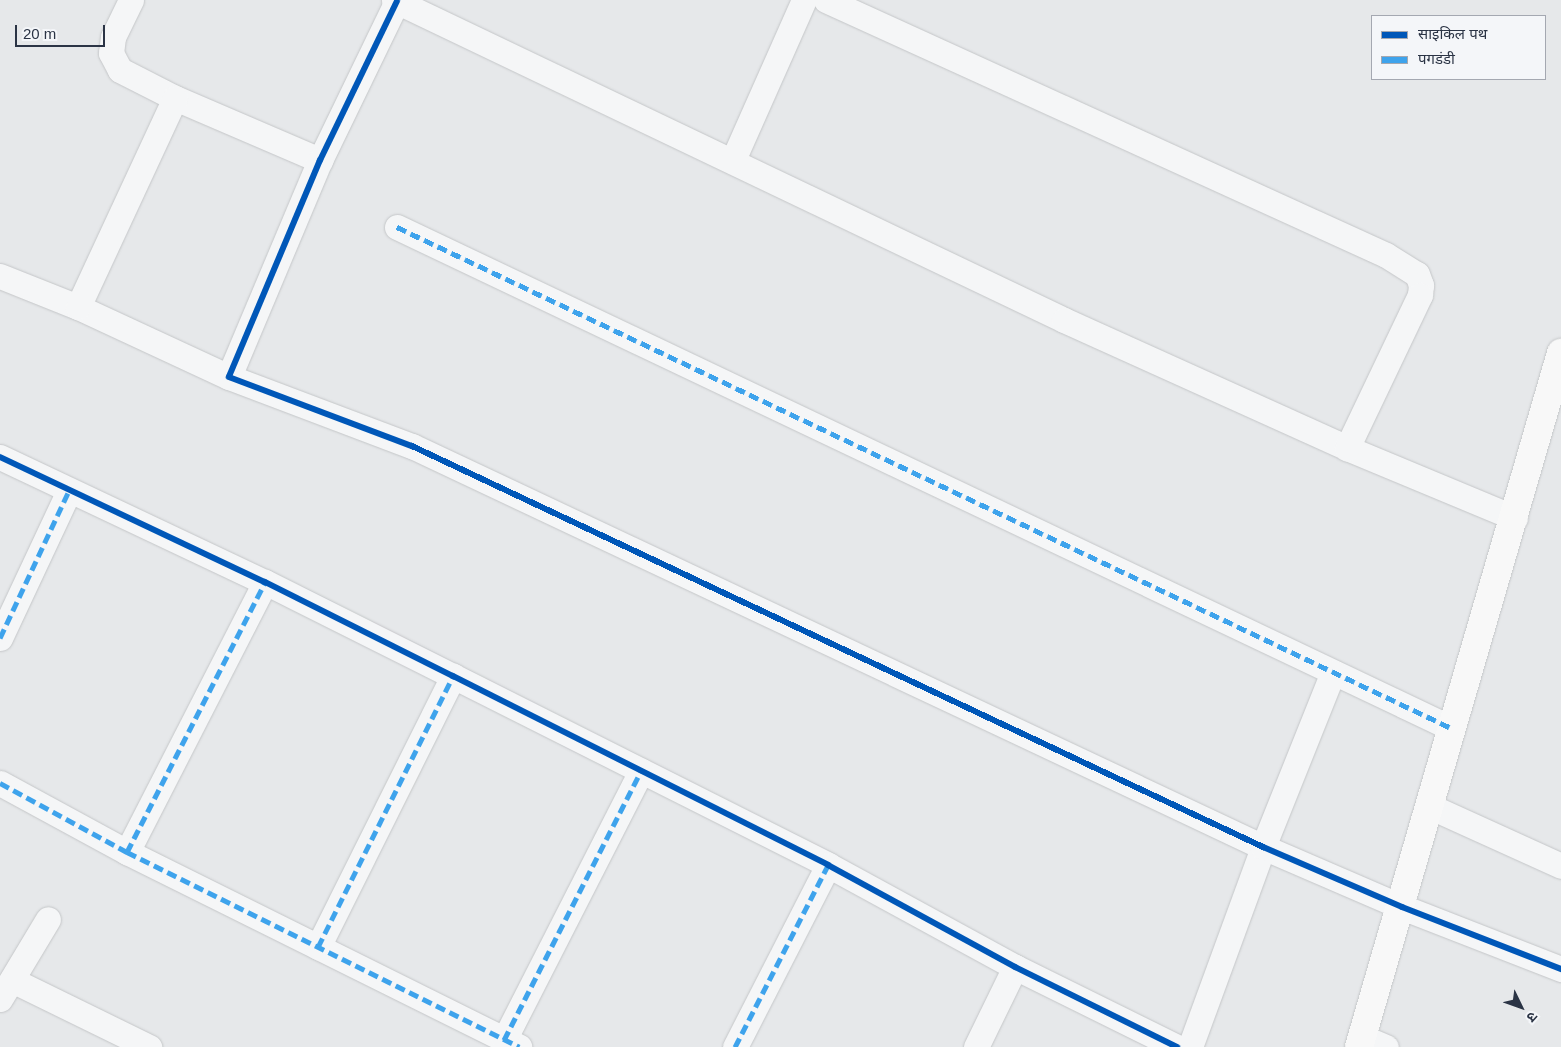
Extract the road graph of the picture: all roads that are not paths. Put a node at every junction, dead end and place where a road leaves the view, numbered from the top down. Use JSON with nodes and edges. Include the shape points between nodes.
{"nodes":[{"id":1,"x":131,"y":0,"type":"edge"},
{"id":2,"x":804,"y":0,"type":"edge"},
{"id":3,"x":826,"y":0,"type":"edge"},
{"id":4,"x":396,"y":1,"type":"edge"},
{"id":5,"x":175,"y":98,"type":"junction"},
{"id":6,"x":320,"y":160,"type":"junction"},
{"id":7,"x":733,"y":160,"type":"junction"},
{"id":8,"x":398,"y":227,"type":"dead end"},
{"id":9,"x":0,"y":276,"type":"edge"},
{"id":10,"x":78,"y":307,"type":"junction"},
{"id":11,"x":1561,"y":352,"type":"edge"},
{"id":12,"x":229,"y":377,"type":"junction"},
{"id":13,"x":1347,"y":448,"type":"junction"},
{"id":14,"x":0,"y":457,"type":"edge"},
{"id":15,"x":69,"y":491,"type":"junction"},
{"id":16,"x":1515,"y":518,"type":"junction"},
{"id":17,"x":265,"y":582,"type":"junction"},
{"id":18,"x":0,"y":638,"type":"edge"},
{"id":19,"x":1333,"y":672,"type":"junction"},
{"id":20,"x":453,"y":676,"type":"junction"},
{"id":21,"x":1451,"y":728,"type":"junction"},
{"id":22,"x":641,"y":771,"type":"junction"},
{"id":23,"x":0,"y":783,"type":"edge"},
{"id":24,"x":1429,"y":806,"type":"junction"},
{"id":25,"x":1264,"y":847,"type":"junction"},
{"id":26,"x":127,"y":852,"type":"junction"},
{"id":27,"x":828,"y":865,"type":"junction"},
{"id":28,"x":1561,"y":866,"type":"edge"},
{"id":29,"x":1402,"y":907,"type":"junction"},
{"id":30,"x":48,"y":919,"type":"dead end"},
{"id":31,"x":318,"y":947,"type":"junction"},
{"id":32,"x":1015,"y":967,"type":"junction"},
{"id":33,"x":1561,"y":969,"type":"edge"},
{"id":34,"x":6,"y":989,"type":"edge"},
{"id":35,"x":511,"y":1043,"type":"edge"},
{"id":36,"x":1369,"y":1044,"type":"edge"},
{"id":37,"x":147,"y":1046,"type":"edge"},
{"id":38,"x":735,"y":1047,"type":"edge"},
{"id":39,"x":976,"y":1047,"type":"edge"},
{"id":40,"x":1177,"y":1047,"type":"edge"},
{"id":41,"x":1190,"y":1047,"type":"edge"}],
"edges":[{"from":1,"to":5,"type":"street","via":[[113,37],[111,53],[115,64]]},
{"from":2,"to":7,"type":"street"},
{"from":3,"to":13,"type":"street","via":[[1386,255],[1417,274],[1420,295]]},
{"from":4,"to":6,"type":"street"},
{"from":4,"to":7,"type":"street"},
{"from":5,"to":6,"type":"street"},
{"from":5,"to":10,"type":"street"},
{"from":6,"to":12,"type":"street"},
{"from":7,"to":13,"type":"street","via":[[1064,320]]},
{"from":8,"to":19,"type":"street"},
{"from":9,"to":10,"type":"street"},
{"from":10,"to":12,"type":"street"},
{"from":11,"to":16,"type":"street"},
{"from":12,"to":25,"type":"street","via":[[412,446]]},
{"from":13,"to":16,"type":"street"},
{"from":14,"to":15,"type":"street"},
{"from":15,"to":17,"type":"street"},
{"from":15,"to":18,"type":"street"},
{"from":16,"to":21,"type":"street"},
{"from":17,"to":20,"type":"street"},
{"from":17,"to":26,"type":"street"},
{"from":19,"to":21,"type":"street"},
{"from":19,"to":25,"type":"street"},
{"from":20,"to":22,"type":"street"},
{"from":20,"to":31,"type":"street"},
{"from":21,"to":24,"type":"street"},
{"from":22,"to":27,"type":"street"},
{"from":22,"to":35,"type":"street"},
{"from":23,"to":26,"type":"street"},
{"from":24,"to":28,"type":"street"},
{"from":24,"to":29,"type":"street"},
{"from":25,"to":29,"type":"street"},
{"from":25,"to":41,"type":"street"},
{"from":26,"to":31,"type":"street"},
{"from":27,"to":32,"type":"street"},
{"from":27,"to":38,"type":"street"},
{"from":29,"to":33,"type":"street"},
{"from":29,"to":36,"type":"street"},
{"from":30,"to":34,"type":"street"},
{"from":31,"to":35,"type":"street"},
{"from":32,"to":39,"type":"street"},
{"from":32,"to":40,"type":"street"},
{"from":34,"to":37,"type":"street"}]}
